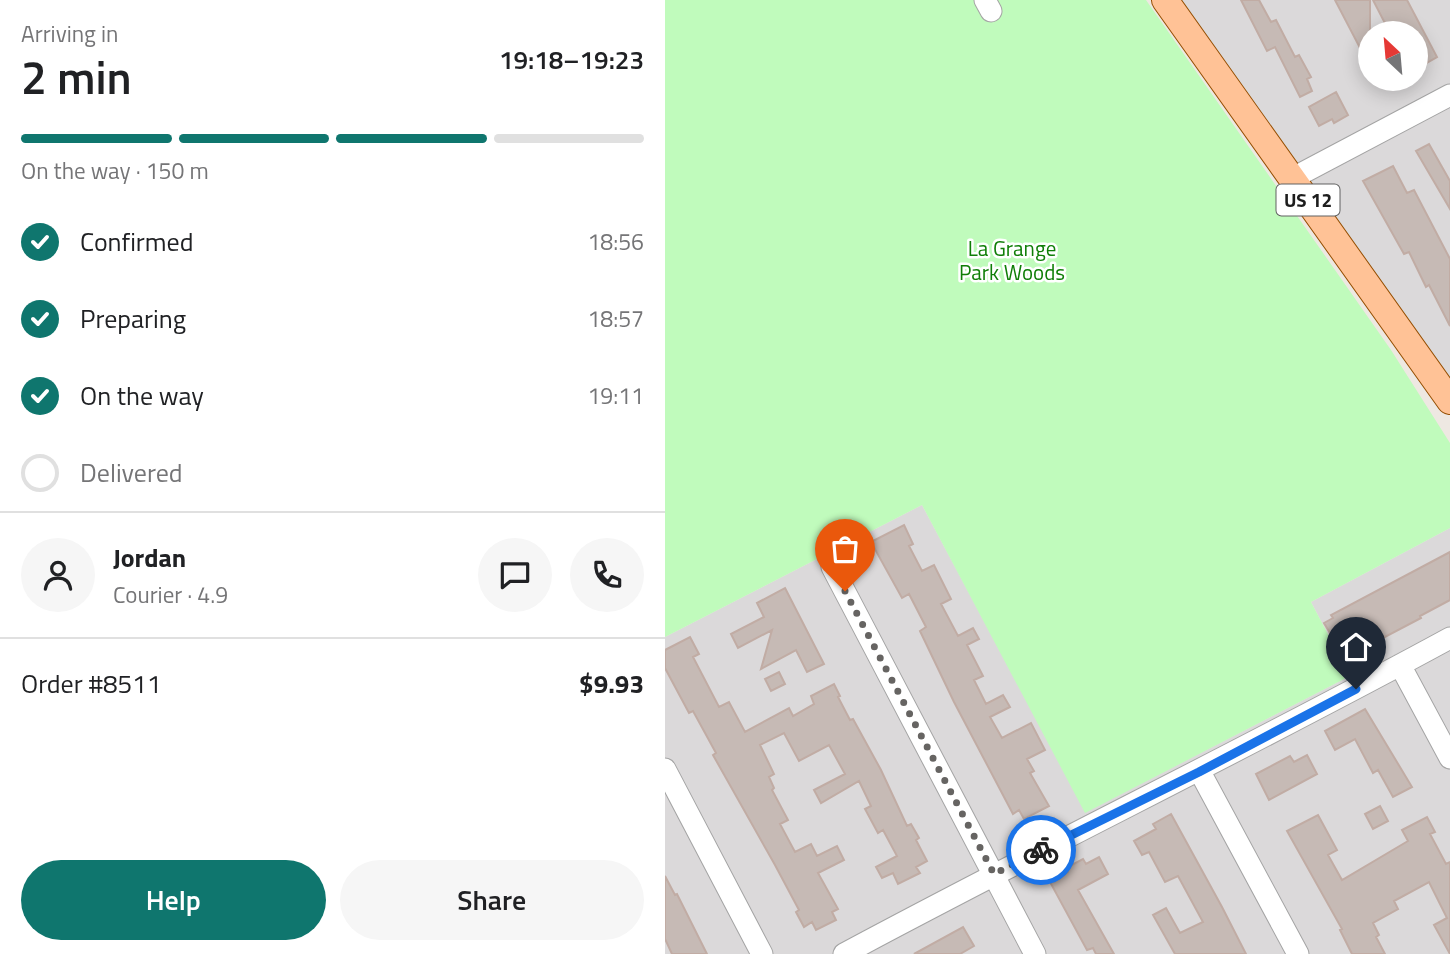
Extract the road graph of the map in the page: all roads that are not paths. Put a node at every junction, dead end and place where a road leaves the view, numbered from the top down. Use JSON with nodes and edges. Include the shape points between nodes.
{"nodes":[{"id":1,"x":1165,"y":0,"type":"edge"},
{"id":2,"x":1450,"y":95,"type":"edge"},
{"id":3,"x":1293,"y":178,"type":"junction"},
{"id":4,"x":1450,"y":401,"type":"edge"},
{"id":5,"x":832,"y":567,"type":"dead end"},
{"id":6,"x":1450,"y":638,"type":"edge"},
{"id":7,"x":1400,"y":665,"type":"junction"},
{"id":8,"x":1450,"y":758,"type":"edge"},
{"id":9,"x":665,"y":769,"type":"edge"},
{"id":10,"x":1199,"y":772,"type":"junction"},
{"id":11,"x":994,"y":874,"type":"junction"},
{"id":12,"x":762,"y":954,"type":"edge"},
{"id":13,"x":844,"y":954,"type":"edge"},
{"id":14,"x":1035,"y":954,"type":"edge"},
{"id":15,"x":1297,"y":954,"type":"edge"}],
"edges":[{"from":1,"to":3,"type":"main road","number":"US 12"},
{"from":2,"to":3,"type":"street"},
{"from":3,"to":4,"type":"main road","number":"US 12"},
{"from":5,"to":11,"type":"street"},
{"from":6,"to":7,"type":"street"},
{"from":7,"to":8,"type":"street"},
{"from":7,"to":10,"type":"street"},
{"from":9,"to":12,"type":"street"},
{"from":10,"to":11,"type":"street"},
{"from":10,"to":15,"type":"street"},
{"from":11,"to":13,"type":"street"},
{"from":11,"to":14,"type":"street"}]}
